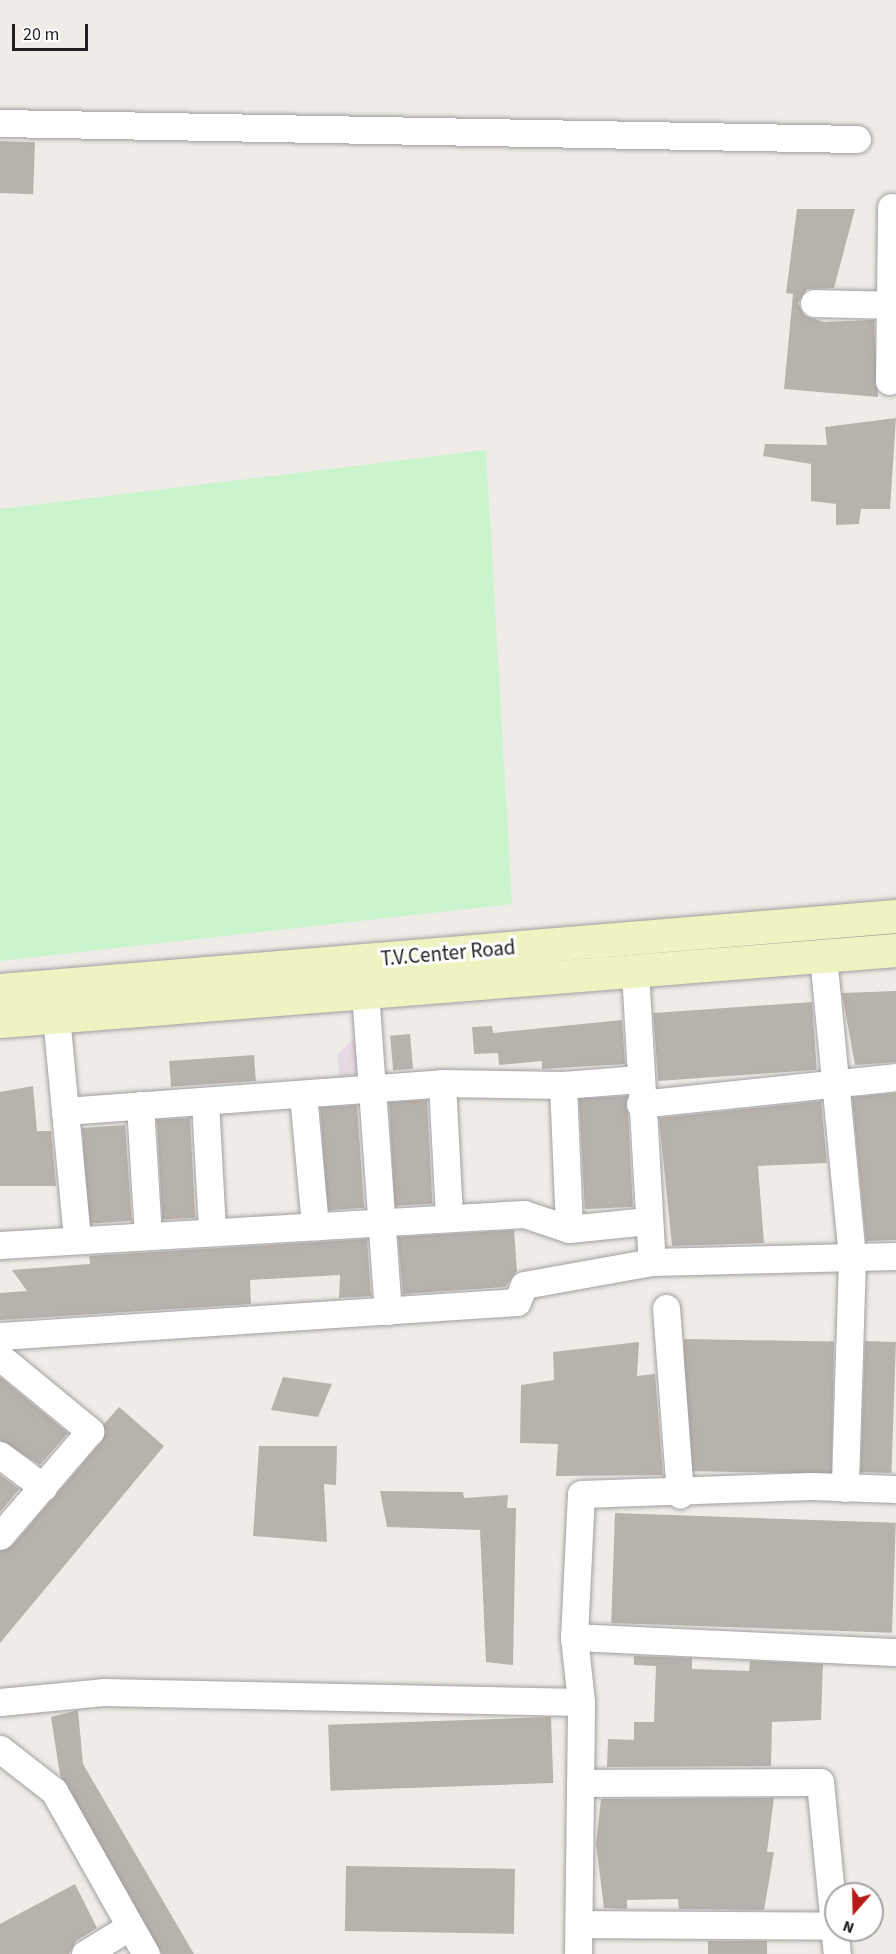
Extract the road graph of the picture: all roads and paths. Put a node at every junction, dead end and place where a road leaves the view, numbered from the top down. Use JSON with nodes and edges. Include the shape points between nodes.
{"nodes":[{"id":1,"x":0,"y":123,"type":"edge"},
{"id":2,"x":857,"y":139,"type":"dead end"},
{"id":3,"x":891,"y":207,"type":"dead end"},
{"id":4,"x":814,"y":303,"type":"dead end"},
{"id":5,"x":894,"y":305,"type":"edge"},
{"id":6,"x":889,"y":381,"type":"dead end"},
{"id":7,"x":896,"y":916,"type":"edge"},
{"id":8,"x":896,"y":950,"type":"edge"},
{"id":9,"x":823,"y":956,"type":"junction"},
{"id":10,"x":635,"y":971,"type":"junction"},
{"id":11,"x":0,"y":990,"type":"edge"},
{"id":12,"x":365,"y":992,"type":"junction"},
{"id":13,"x":56,"y":1016,"type":"junction"},
{"id":14,"x":0,"y":1021,"type":"edge"},
{"id":15,"x":896,"y":1077,"type":"edge"},
{"id":16,"x":837,"y":1080,"type":"junction"},
{"id":17,"x":442,"y":1083,"type":"junction"},
{"id":18,"x":563,"y":1085,"type":"junction"},
{"id":19,"x":372,"y":1089,"type":"junction"},
{"id":20,"x":639,"y":1091,"type":"junction"},
{"id":21,"x":303,"y":1094,"type":"junction"},
{"id":22,"x":205,"y":1101,"type":"junction"},
{"id":23,"x":140,"y":1106,"type":"junction"},
{"id":24,"x":65,"y":1111,"type":"junction"},
{"id":25,"x":449,"y":1218,"type":"junction"},
{"id":26,"x":648,"y":1221,"type":"junction"},
{"id":27,"x":384,"y":1222,"type":"junction"},
{"id":28,"x":315,"y":1226,"type":"junction"},
{"id":29,"x":569,"y":1229,"type":"junction"},
{"id":30,"x":212,"y":1232,"type":"junction"},
{"id":31,"x":148,"y":1236,"type":"junction"},
{"id":32,"x":77,"y":1240,"type":"junction"},
{"id":33,"x":0,"y":1245,"type":"edge"},
{"id":34,"x":896,"y":1256,"type":"edge"},
{"id":35,"x":852,"y":1259,"type":"junction"},
{"id":36,"x":652,"y":1262,"type":"junction"},
{"id":37,"x":666,"y":1308,"type":"dead end"},
{"id":38,"x":388,"y":1311,"type":"junction"},
{"id":39,"x":0,"y":1336,"type":"edge"},
{"id":40,"x":0,"y":1357,"type":"edge"},
{"id":41,"x":0,"y":1455,"type":"edge"},
{"id":42,"x":43,"y":1487,"type":"junction"},
{"id":43,"x":845,"y":1488,"type":"junction"},
{"id":44,"x":896,"y":1489,"type":"edge"},
{"id":45,"x":680,"y":1494,"type":"junction"},
{"id":46,"x":0,"y":1536,"type":"edge"},
{"id":47,"x":574,"y":1637,"type":"junction"},
{"id":48,"x":896,"y":1652,"type":"edge"},
{"id":49,"x":0,"y":1702,"type":"edge"},
{"id":50,"x":581,"y":1702,"type":"junction"},
{"id":51,"x":0,"y":1749,"type":"edge"},
{"id":52,"x":580,"y":1783,"type":"junction"},
{"id":53,"x":830,"y":1882,"type":"edge"},
{"id":54,"x":579,"y":1924,"type":"junction"},
{"id":55,"x":824,"y":1926,"type":"edge"},
{"id":56,"x":129,"y":1927,"type":"junction"},
{"id":57,"x":85,"y":1954,"type":"edge"},
{"id":58,"x":146,"y":1954,"type":"edge"},
{"id":59,"x":578,"y":1954,"type":"edge"}],
"edges":[{"from":1,"to":2,"type":"street"},
{"from":3,"to":5,"type":"street"},
{"from":4,"to":5,"type":"street"},
{"from":5,"to":6,"type":"street"},
{"from":7,"to":11,"type":"street","name":"T.V.Center Road"},
{"from":8,"to":9,"type":"street","name":"T.V.Center Road"},
{"from":9,"to":10,"type":"street","name":"T.V.Center Road"},
{"from":9,"to":16,"type":"street"},
{"from":10,"to":12,"type":"street","name":"T.V.Center Road"},
{"from":10,"to":20,"type":"street"},
{"from":12,"to":13,"type":"street","name":"T.V.Center Road"},
{"from":12,"to":19,"type":"street"},
{"from":13,"to":14,"type":"street","name":"T.V.Center Road"},
{"from":13,"to":24,"type":"street"},
{"from":15,"to":16,"type":"street"},
{"from":16,"to":20,"type":"street"},
{"from":16,"to":35,"type":"street"},
{"from":17,"to":18,"type":"street"},
{"from":17,"to":19,"type":"street"},
{"from":17,"to":25,"type":"street"},
{"from":18,"to":20,"type":"street"},
{"from":18,"to":29,"type":"street"},
{"from":19,"to":21,"type":"street"},
{"from":19,"to":27,"type":"street"},
{"from":20,"to":26,"type":"street"},
{"from":21,"to":22,"type":"street"},
{"from":21,"to":28,"type":"street"},
{"from":22,"to":23,"type":"street"},
{"from":22,"to":30,"type":"street"},
{"from":23,"to":24,"type":"street"},
{"from":23,"to":31,"type":"street"},
{"from":24,"to":32,"type":"street"},
{"from":25,"to":27,"type":"street"},
{"from":25,"to":29,"type":"street","via":[[524,1214]]},
{"from":26,"to":29,"type":"street"},
{"from":26,"to":36,"type":"street"},
{"from":27,"to":28,"type":"street"},
{"from":27,"to":38,"type":"street"},
{"from":28,"to":30,"type":"street"},
{"from":30,"to":31,"type":"street"},
{"from":31,"to":32,"type":"street"},
{"from":32,"to":33,"type":"street"},
{"from":34,"to":35,"type":"street"},
{"from":35,"to":36,"type":"street"},
{"from":35,"to":43,"type":"street"},
{"from":36,"to":38,"type":"street","via":[[524,1285],[517,1302]]},
{"from":37,"to":45,"type":"street"},
{"from":38,"to":39,"type":"street"},
{"from":40,"to":42,"type":"street","via":[[90,1431]]},
{"from":41,"to":42,"type":"street"},
{"from":42,"to":46,"type":"street"},
{"from":43,"to":44,"type":"street"},
{"from":43,"to":45,"type":"street"},
{"from":45,"to":47,"type":"street","via":[[581,1494]]},
{"from":47,"to":48,"type":"street"},
{"from":47,"to":50,"type":"street"},
{"from":49,"to":50,"type":"street","via":[[103,1692]]},
{"from":50,"to":52,"type":"street"},
{"from":51,"to":56,"type":"street","via":[[54,1791]]},
{"from":52,"to":53,"type":"street","via":[[820,1782]]},
{"from":52,"to":54,"type":"street"},
{"from":54,"to":55,"type":"street"},
{"from":54,"to":59,"type":"street"},
{"from":56,"to":57,"type":"street"},
{"from":56,"to":58,"type":"street"}]}
